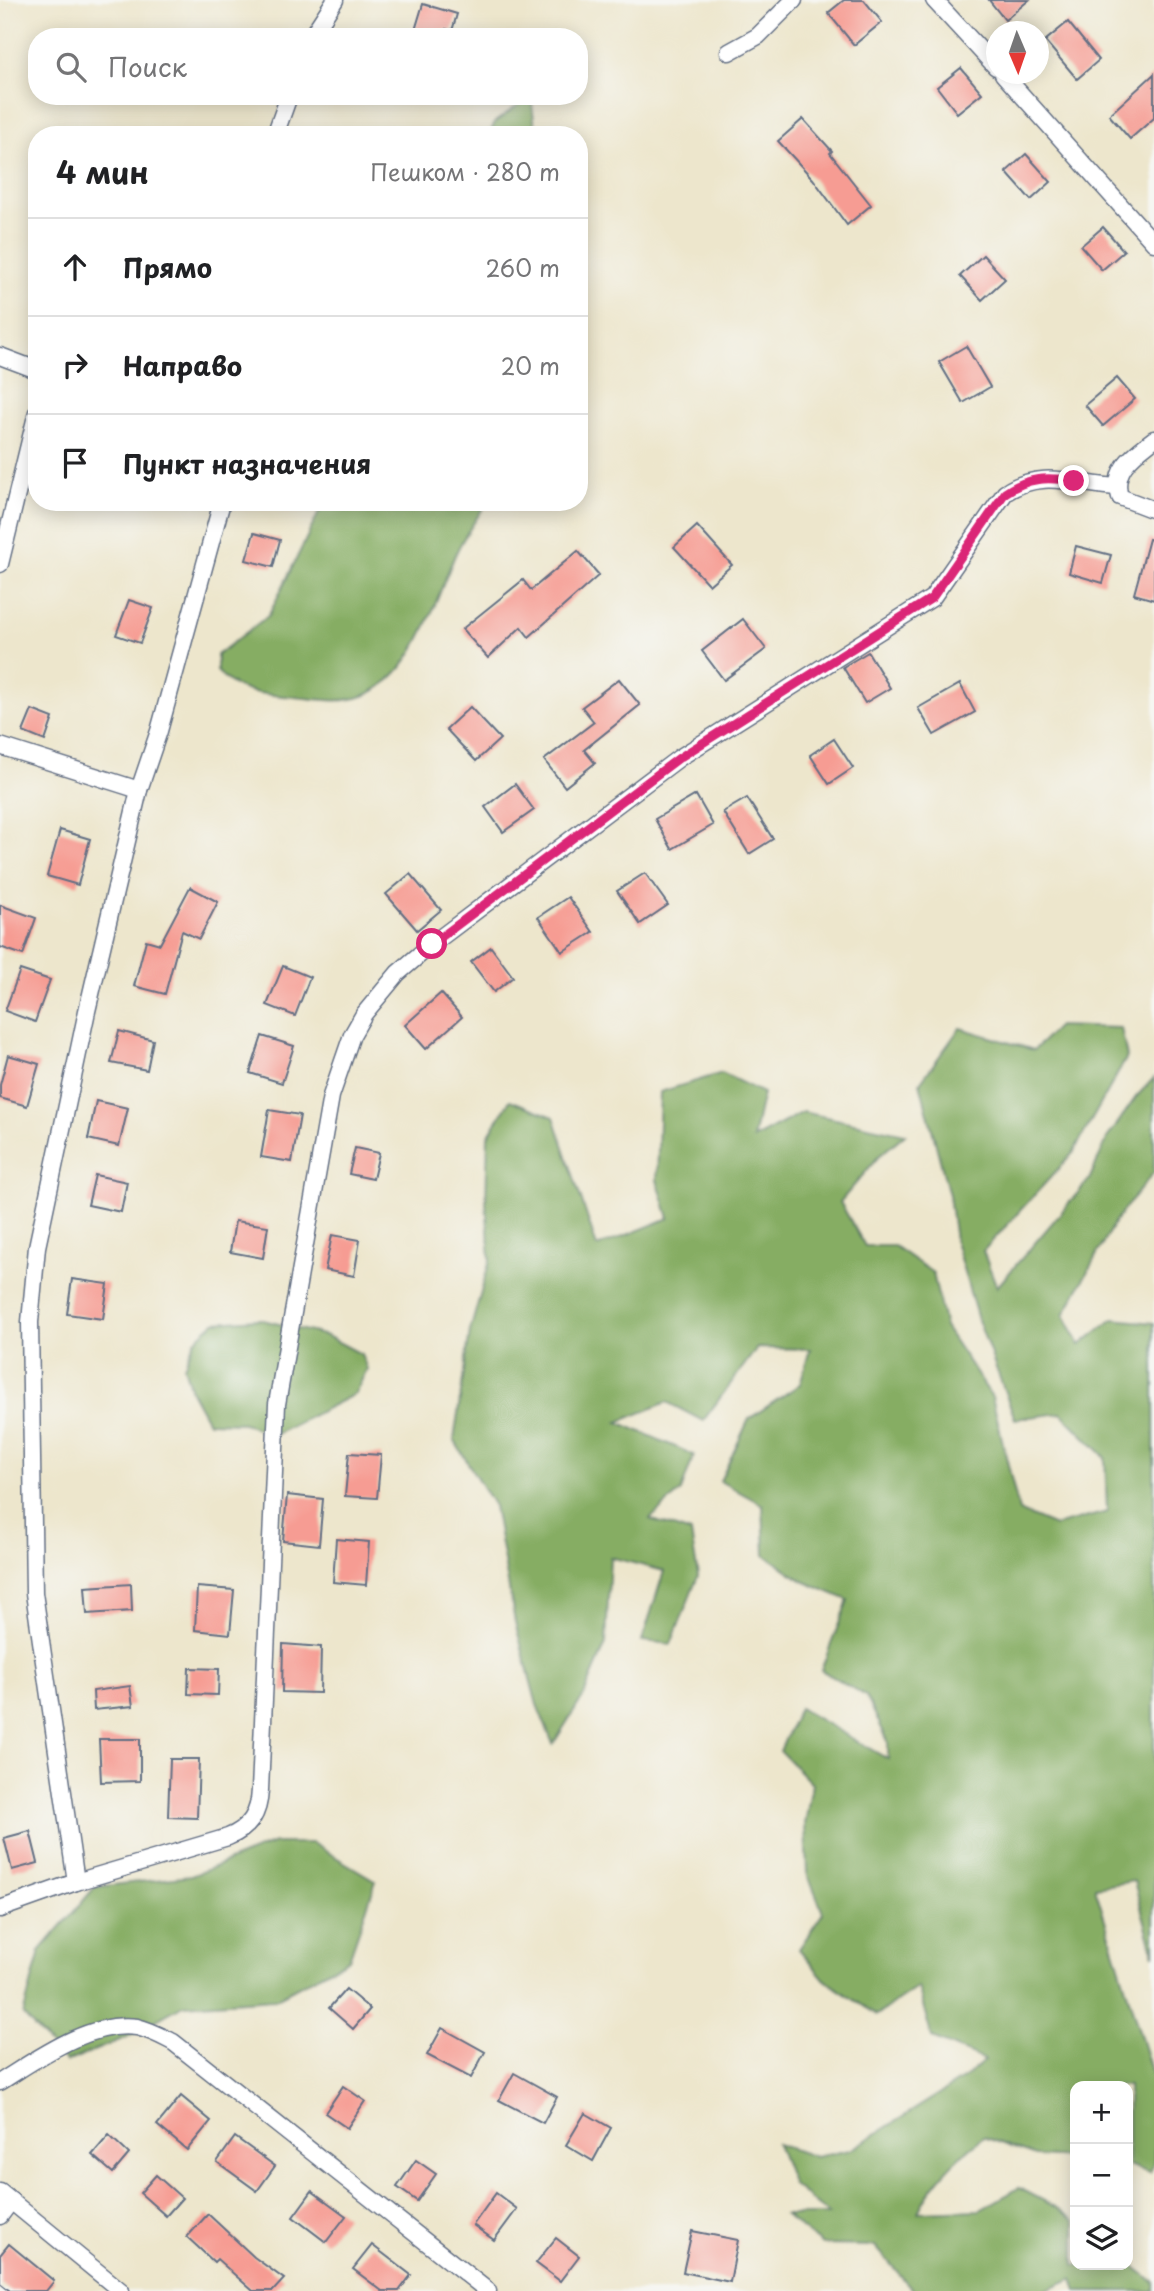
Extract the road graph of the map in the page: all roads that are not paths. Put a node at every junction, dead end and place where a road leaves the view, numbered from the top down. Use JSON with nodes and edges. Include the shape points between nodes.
{"nodes":[{"id":1,"x":335,"y":0,"type":"edge"},
{"id":2,"x":794,"y":0,"type":"edge"},
{"id":3,"x":934,"y":0,"type":"edge"},
{"id":4,"x":317,"y":28,"type":"edge"},
{"id":5,"x":729,"y":52,"type":"dead end"},
{"id":6,"x":986,"y":56,"type":"edge"},
{"id":7,"x":1012,"y":84,"type":"edge"},
{"id":8,"x":286,"y":105,"type":"edge"},
{"id":9,"x":278,"y":126,"type":"edge"},
{"id":10,"x":1154,"y":243,"type":"edge"},
{"id":11,"x":0,"y":356,"type":"edge"},
{"id":12,"x":28,"y":367,"type":"edge"},
{"id":13,"x":1154,"y":439,"type":"edge"},
{"id":14,"x":28,"y":449,"type":"edge"},
{"id":15,"x":1117,"y":487,"type":"junction"},
{"id":16,"x":1154,"y":510,"type":"edge"},
{"id":17,"x":220,"y":511,"type":"edge"},
{"id":18,"x":0,"y":564,"type":"edge"},
{"id":19,"x":0,"y":746,"type":"edge"},
{"id":20,"x":139,"y":790,"type":"junction"},
{"id":21,"x":76,"y":1882,"type":"junction"},
{"id":22,"x":0,"y":1909,"type":"edge"},
{"id":23,"x":0,"y":2082,"type":"edge"},
{"id":24,"x":6,"y":2196,"type":"edge"},
{"id":25,"x":0,"y":2216,"type":"edge"},
{"id":26,"x":121,"y":2291,"type":"edge"},
{"id":27,"x":488,"y":2291,"type":"edge"}],
"edges":[{"from":1,"to":4,"type":"street"},
{"from":2,"to":5,"type":"street","via":[[758,36]]},
{"from":3,"to":6,"type":"street"},
{"from":7,"to":10,"type":"street"},
{"from":8,"to":9,"type":"street"},
{"from":11,"to":12,"type":"street"},
{"from":13,"to":15,"type":"street","via":[[1127,461]]},
{"from":14,"to":18,"type":"street"},
{"from":15,"to":16,"type":"street","via":[[1120,497]]},
{"from":15,"to":21,"type":"street","via":[[1055,478],[1021,482],[1005,493],[932,598],[679,758],[432,944],[398,973],[364,1014],[331,1096],[277,1404],[257,1813],[246,1827],[228,1837]]},
{"from":17,"to":20,"type":"street"},
{"from":19,"to":20,"type":"street"},
{"from":20,"to":21,"type":"street","via":[[39,1230],[31,1306],[34,1592]]},
{"from":21,"to":22,"type":"street"},
{"from":23,"to":27,"type":"street","via":[[88,2035],[117,2028],[151,2030],[173,2042]]},
{"from":24,"to":25,"type":"street"},
{"from":24,"to":26,"type":"street"}]}
